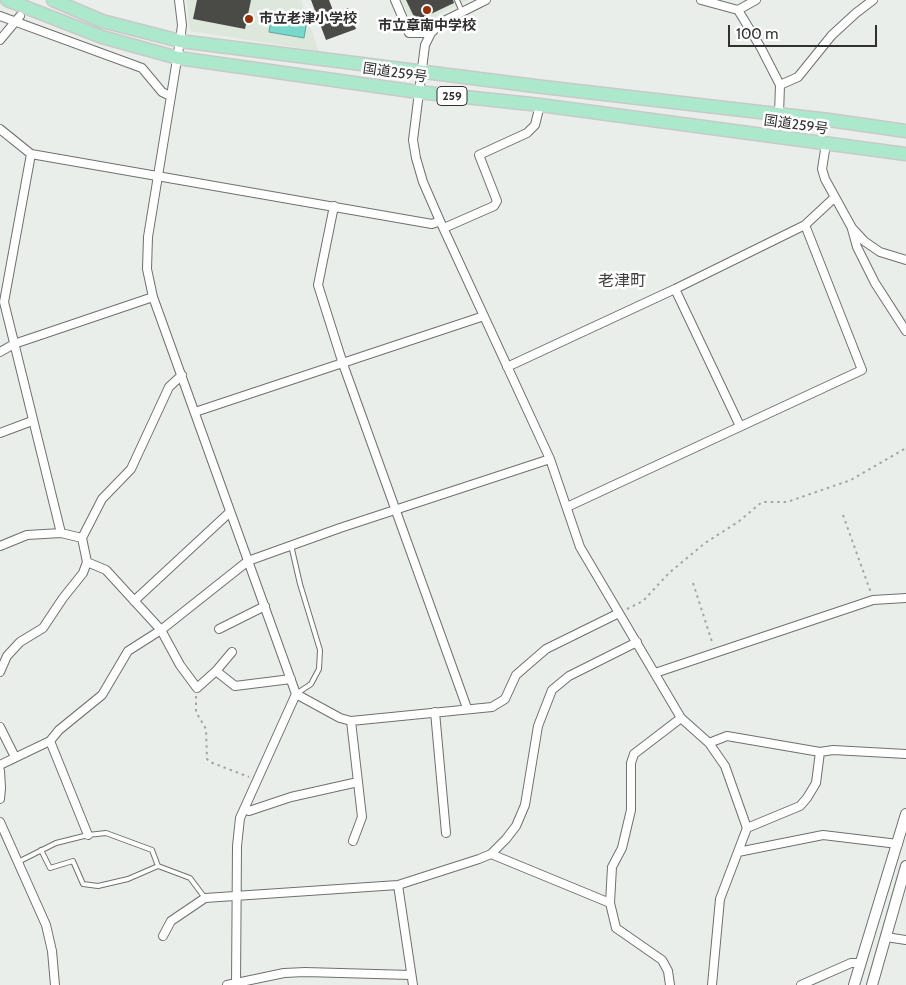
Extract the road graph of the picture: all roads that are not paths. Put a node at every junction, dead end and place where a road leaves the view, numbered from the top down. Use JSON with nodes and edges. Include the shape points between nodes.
{"nodes":[{"id":1,"x":7,"y":0,"type":"edge"},
{"id":2,"x":53,"y":0,"type":"edge"},
{"id":3,"x":178,"y":0,"type":"edge"},
{"id":4,"x":395,"y":0,"type":"edge"},
{"id":5,"x":457,"y":0,"type":"edge"},
{"id":6,"x":486,"y":0,"type":"edge"},
{"id":7,"x":701,"y":0,"type":"edge"},
{"id":8,"x":873,"y":0,"type":"edge"},
{"id":9,"x":753,"y":1,"type":"edge"},
{"id":10,"x":738,"y":10,"type":"junction"},
{"id":11,"x":462,"y":12,"type":"junction"},
{"id":12,"x":0,"y":16,"type":"edge"},
{"id":13,"x":17,"y":19,"type":"junction"},
{"id":14,"x":431,"y":33,"type":"junction"},
{"id":15,"x":0,"y":40,"type":"edge"},
{"id":16,"x":180,"y":40,"type":"junction"},
{"id":17,"x":178,"y":58,"type":"junction"},
{"id":18,"x":421,"y":71,"type":"junction"},
{"id":19,"x":780,"y":84,"type":"junction"},
{"id":20,"x":418,"y":92,"type":"junction"},
{"id":21,"x":170,"y":96,"type":"junction"},
{"id":22,"x":540,"y":105,"type":"junction"},
{"id":23,"x":779,"y":114,"type":"junction"},
{"id":24,"x":0,"y":129,"type":"edge"},
{"id":25,"x":906,"y":131,"type":"edge"},
{"id":26,"x":826,"y":144,"type":"junction"},
{"id":27,"x":30,"y":154,"type":"junction"},
{"id":28,"x":906,"y":154,"type":"edge"},
{"id":29,"x":158,"y":177,"type":"junction"},
{"id":30,"x":834,"y":198,"type":"junction"},
{"id":31,"x":334,"y":206,"type":"junction"},
{"id":32,"x":440,"y":220,"type":"junction"},
{"id":33,"x":805,"y":225,"type":"junction"},
{"id":34,"x":444,"y":228,"type":"junction"},
{"id":35,"x":852,"y":228,"type":"junction"},
{"id":36,"x":906,"y":260,"type":"edge"},
{"id":37,"x":675,"y":289,"type":"junction"},
{"id":38,"x":153,"y":297,"type":"junction"},
{"id":39,"x":484,"y":316,"type":"junction"},
{"id":40,"x":906,"y":331,"type":"edge"},
{"id":41,"x":14,"y":344,"type":"junction"},
{"id":42,"x":0,"y":352,"type":"edge"},
{"id":43,"x":343,"y":364,"type":"junction"},
{"id":44,"x":506,"y":367,"type":"junction"},
{"id":45,"x":182,"y":375,"type":"junction"},
{"id":46,"x":195,"y":412,"type":"junction"},
{"id":47,"x":32,"y":422,"type":"junction"},
{"id":48,"x":740,"y":426,"type":"junction"},
{"id":49,"x":0,"y":433,"type":"edge"},
{"id":50,"x":550,"y":459,"type":"junction"},
{"id":51,"x":567,"y":507,"type":"junction"},
{"id":52,"x":396,"y":510,"type":"junction"},
{"id":53,"x":230,"y":512,"type":"junction"},
{"id":54,"x":61,"y":533,"type":"junction"},
{"id":55,"x":82,"y":538,"type":"junction"},
{"id":56,"x":291,"y":544,"type":"junction"},
{"id":57,"x":0,"y":546,"type":"edge"},
{"id":58,"x":248,"y":561,"type":"junction"},
{"id":59,"x":87,"y":562,"type":"junction"},
{"id":60,"x":906,"y":598,"type":"edge"},
{"id":61,"x":134,"y":601,"type":"junction"},
{"id":62,"x":265,"y":606,"type":"junction"},
{"id":63,"x":619,"y":613,"type":"junction"},
{"id":64,"x":161,"y":630,"type":"junction"},
{"id":65,"x":219,"y":630,"type":"dead end"},
{"id":66,"x":637,"y":642,"type":"junction"},
{"id":67,"x":232,"y":652,"type":"dead end"},
{"id":68,"x":216,"y":671,"type":"junction"},
{"id":69,"x":0,"y":672,"type":"edge"},
{"id":70,"x":655,"y":673,"type":"junction"},
{"id":71,"x":291,"y":679,"type":"junction"},
{"id":72,"x":296,"y":694,"type":"junction"},
{"id":73,"x":467,"y":708,"type":"junction"},
{"id":74,"x":434,"y":712,"type":"junction"},
{"id":75,"x":680,"y":718,"type":"junction"},
{"id":76,"x":351,"y":721,"type":"junction"},
{"id":77,"x":0,"y":727,"type":"edge"},
{"id":78,"x":50,"y":741,"type":"junction"},
{"id":79,"x":709,"y":743,"type":"junction"},
{"id":80,"x":820,"y":752,"type":"junction"},
{"id":81,"x":906,"y":754,"type":"edge"},
{"id":82,"x":15,"y":757,"type":"junction"},
{"id":83,"x":0,"y":765,"type":"edge"},
{"id":84,"x":0,"y":771,"type":"edge"},
{"id":85,"x":358,"y":782,"type":"junction"},
{"id":86,"x":0,"y":799,"type":"edge"},
{"id":87,"x":244,"y":809,"type":"junction"},
{"id":88,"x":906,"y":814,"type":"edge"},
{"id":89,"x":0,"y":822,"type":"edge"},
{"id":90,"x":747,"y":828,"type":"junction"},
{"id":91,"x":446,"y":833,"type":"dead end"},
{"id":92,"x":88,"y":835,"type":"junction"},
{"id":93,"x":353,"y":841,"type":"dead end"},
{"id":94,"x":898,"y":844,"type":"junction"},
{"id":95,"x":41,"y":850,"type":"junction"},
{"id":96,"x":738,"y":852,"type":"junction"},
{"id":97,"x":491,"y":854,"type":"junction"},
{"id":98,"x":18,"y":862,"type":"junction"},
{"id":99,"x":158,"y":866,"type":"junction"},
{"id":100,"x":906,"y":866,"type":"edge"},
{"id":101,"x":398,"y":885,"type":"junction"},
{"id":102,"x":236,"y":895,"type":"junction"},
{"id":103,"x":205,"y":898,"type":"junction"},
{"id":104,"x":610,"y":903,"type":"junction"},
{"id":105,"x":163,"y":936,"type":"dead end"},
{"id":106,"x":886,"y":937,"type":"junction"},
{"id":107,"x":906,"y":940,"type":"edge"},
{"id":108,"x":860,"y":963,"type":"junction"},
{"id":109,"x":411,"y":975,"type":"junction"},
{"id":110,"x":236,"y":984,"type":"edge"},
{"id":111,"x":55,"y":985,"type":"edge"},
{"id":112,"x":227,"y":985,"type":"edge"},
{"id":113,"x":413,"y":985,"type":"edge"},
{"id":114,"x":670,"y":985,"type":"edge"},
{"id":115,"x":712,"y":985,"type":"edge"},
{"id":116,"x":801,"y":985,"type":"edge"},
{"id":117,"x":854,"y":985,"type":"edge"},
{"id":118,"x":872,"y":985,"type":"edge"}],
"edges":[{"from":1,"to":17,"type":"highway","name":"国道259号","number":"259","via":[[102,37]]},
{"from":2,"to":16,"type":"highway","name":"国道259号","number":"259","via":[[102,21]]},
{"from":3,"to":16,"type":"street","via":[[182,25]]},
{"from":4,"to":14,"type":"street","via":[[409,34]]},
{"from":5,"to":11,"type":"lane"},
{"from":6,"to":11,"type":"street"},
{"from":7,"to":10,"type":"street"},
{"from":8,"to":19,"type":"street","via":[[832,35],[798,77]]},
{"from":9,"to":10,"type":"street"},
{"from":10,"to":19,"type":"street"},
{"from":11,"to":14,"type":"street","via":[[442,22]]},
{"from":12,"to":13,"type":"street"},
{"from":13,"to":15,"type":"street"},
{"from":13,"to":21,"type":"street","via":[[142,68],[162,92]]},
{"from":14,"to":18,"type":"street","via":[[425,45]]},
{"from":16,"to":17,"type":"street"},
{"from":16,"to":18,"type":"highway","name":"国道259号","number":"259"},
{"from":17,"to":20,"type":"highway","name":"国道259号","number":"259"},
{"from":17,"to":21,"type":"street"},
{"from":18,"to":20,"type":"street"},
{"from":18,"to":23,"type":"highway","name":"国道259号","number":"259"},
{"from":19,"to":23,"type":"street"},
{"from":20,"to":22,"type":"highway","name":"国道259号","number":"259"},
{"from":20,"to":32,"type":"street","via":[[413,140],[423,182]]},
{"from":21,"to":29,"type":"street"},
{"from":22,"to":26,"type":"highway","name":"国道259号","number":"259"},
{"from":22,"to":34,"type":"street","via":[[536,125],[479,156],[497,201],[494,206]]},
{"from":23,"to":25,"type":"highway","name":"国道259号","number":"259"},
{"from":24,"to":27,"type":"street"},
{"from":26,"to":28,"type":"highway","name":"国道259号","number":"259"},
{"from":26,"to":30,"type":"street","via":[[822,169]]},
{"from":27,"to":29,"type":"street"},
{"from":27,"to":41,"type":"street","via":[[4,302]]},
{"from":29,"to":31,"type":"street"},
{"from":29,"to":38,"type":"street","via":[[148,236],[148,269]]},
{"from":30,"to":33,"type":"street"},
{"from":30,"to":35,"type":"street"},
{"from":31,"to":32,"type":"street","via":[[432,224]]},
{"from":31,"to":43,"type":"street","via":[[318,285]]},
{"from":32,"to":34,"type":"street"},
{"from":33,"to":37,"type":"street"},
{"from":33,"to":48,"type":"street","via":[[862,370]]},
{"from":34,"to":39,"type":"street"},
{"from":35,"to":36,"type":"street","via":[[864,242],[880,252]]},
{"from":35,"to":40,"type":"street","via":[[857,247],[875,283]]},
{"from":37,"to":44,"type":"street"},
{"from":37,"to":48,"type":"street"},
{"from":38,"to":41,"type":"street"},
{"from":38,"to":45,"type":"street"},
{"from":39,"to":43,"type":"street"},
{"from":39,"to":44,"type":"street"},
{"from":41,"to":42,"type":"street"},
{"from":41,"to":47,"type":"street"},
{"from":43,"to":46,"type":"street"},
{"from":43,"to":52,"type":"street"},
{"from":44,"to":50,"type":"street"},
{"from":45,"to":46,"type":"street"},
{"from":45,"to":55,"type":"street","via":[[169,387],[130,469],[102,499]]},
{"from":46,"to":53,"type":"street"},
{"from":47,"to":49,"type":"street"},
{"from":47,"to":54,"type":"street"},
{"from":48,"to":51,"type":"street"},
{"from":50,"to":51,"type":"street"},
{"from":50,"to":52,"type":"street"},
{"from":51,"to":63,"type":"street","via":[[580,547]]},
{"from":52,"to":56,"type":"street"},
{"from":52,"to":73,"type":"street"},
{"from":53,"to":58,"type":"street"},
{"from":53,"to":61,"type":"street"},
{"from":54,"to":55,"type":"street"},
{"from":54,"to":57,"type":"street","via":[[27,535]]},
{"from":55,"to":59,"type":"street"},
{"from":56,"to":58,"type":"street"},
{"from":56,"to":72,"type":"lane","via":[[320,650],[319,669],[311,684]]},
{"from":58,"to":62,"type":"street"},
{"from":58,"to":64,"type":"street"},
{"from":59,"to":61,"type":"street","via":[[106,570]]},
{"from":59,"to":69,"type":"street","via":[[83,573],[43,628],[20,642],[7,656]]},
{"from":60,"to":70,"type":"street","via":[[873,600]]},
{"from":61,"to":64,"type":"street"},
{"from":62,"to":65,"type":"street"},
{"from":62,"to":71,"type":"street"},
{"from":63,"to":66,"type":"street"},
{"from":63,"to":73,"type":"street","via":[[546,649],[516,675],[505,699],[492,707]]},
{"from":64,"to":68,"type":"street","via":[[197,688]]},
{"from":64,"to":78,"type":"street","via":[[128,651],[102,695]]},
{"from":66,"to":70,"type":"street"},
{"from":66,"to":97,"type":"street","via":[[569,676],[552,690],[538,726],[525,804],[516,826]]},
{"from":67,"to":68,"type":"street"},
{"from":68,"to":71,"type":"street","via":[[235,686]]},
{"from":70,"to":75,"type":"street"},
{"from":71,"to":72,"type":"street"},
{"from":72,"to":76,"type":"street"},
{"from":72,"to":87,"type":"street"},
{"from":73,"to":74,"type":"street"},
{"from":74,"to":76,"type":"street"},
{"from":74,"to":91,"type":"street"},
{"from":75,"to":79,"type":"street"},
{"from":75,"to":104,"type":"street","via":[[634,754],[631,763],[631,810],[622,848],[612,867]]},
{"from":76,"to":85,"type":"street"},
{"from":77,"to":82,"type":"street"},
{"from":78,"to":82,"type":"street"},
{"from":78,"to":92,"type":"street"},
{"from":79,"to":80,"type":"street","via":[[727,736]]},
{"from":79,"to":90,"type":"street","via":[[725,766]]},
{"from":80,"to":81,"type":"street"},
{"from":80,"to":90,"type":"street","via":[[816,784],[800,806]]},
{"from":82,"to":83,"type":"street"},
{"from":84,"to":86,"type":"street"},
{"from":85,"to":87,"type":"street","via":[[291,797],[249,811]]},
{"from":85,"to":93,"type":"street","via":[[362,816]]},
{"from":87,"to":102,"type":"street","via":[[237,846]]},
{"from":88,"to":94,"type":"street"},
{"from":89,"to":98,"type":"street"},
{"from":90,"to":96,"type":"street"},
{"from":92,"to":95,"type":"lane"},
{"from":92,"to":99,"type":"lane","via":[[106,833],[152,850]]},
{"from":94,"to":96,"type":"street","via":[[823,835]]},
{"from":94,"to":108,"type":"street"},
{"from":95,"to":98,"type":"lane"},
{"from":95,"to":99,"type":"lane","via":[[50,868],[73,861],[83,884],[98,886],[128,880]]},
{"from":96,"to":115,"type":"street","via":[[720,899]]},
{"from":97,"to":101,"type":"street"},
{"from":97,"to":104,"type":"street"},
{"from":98,"to":111,"type":"street","via":[[46,925]]},
{"from":99,"to":103,"type":"lane","via":[[190,878]]},
{"from":100,"to":106,"type":"street"},
{"from":101,"to":102,"type":"street"},
{"from":101,"to":109,"type":"street"},
{"from":102,"to":103,"type":"street"},
{"from":102,"to":110,"type":"street"},
{"from":103,"to":105,"type":"street","via":[[171,921]]},
{"from":104,"to":114,"type":"street","via":[[616,928],[662,960]]},
{"from":106,"to":107,"type":"street"},
{"from":106,"to":118,"type":"street"},
{"from":108,"to":116,"type":"street","via":[[851,962]]},
{"from":108,"to":117,"type":"street"},
{"from":109,"to":110,"type":"street","via":[[284,973]]},
{"from":109,"to":113,"type":"street"},
{"from":110,"to":112,"type":"street"}]}
